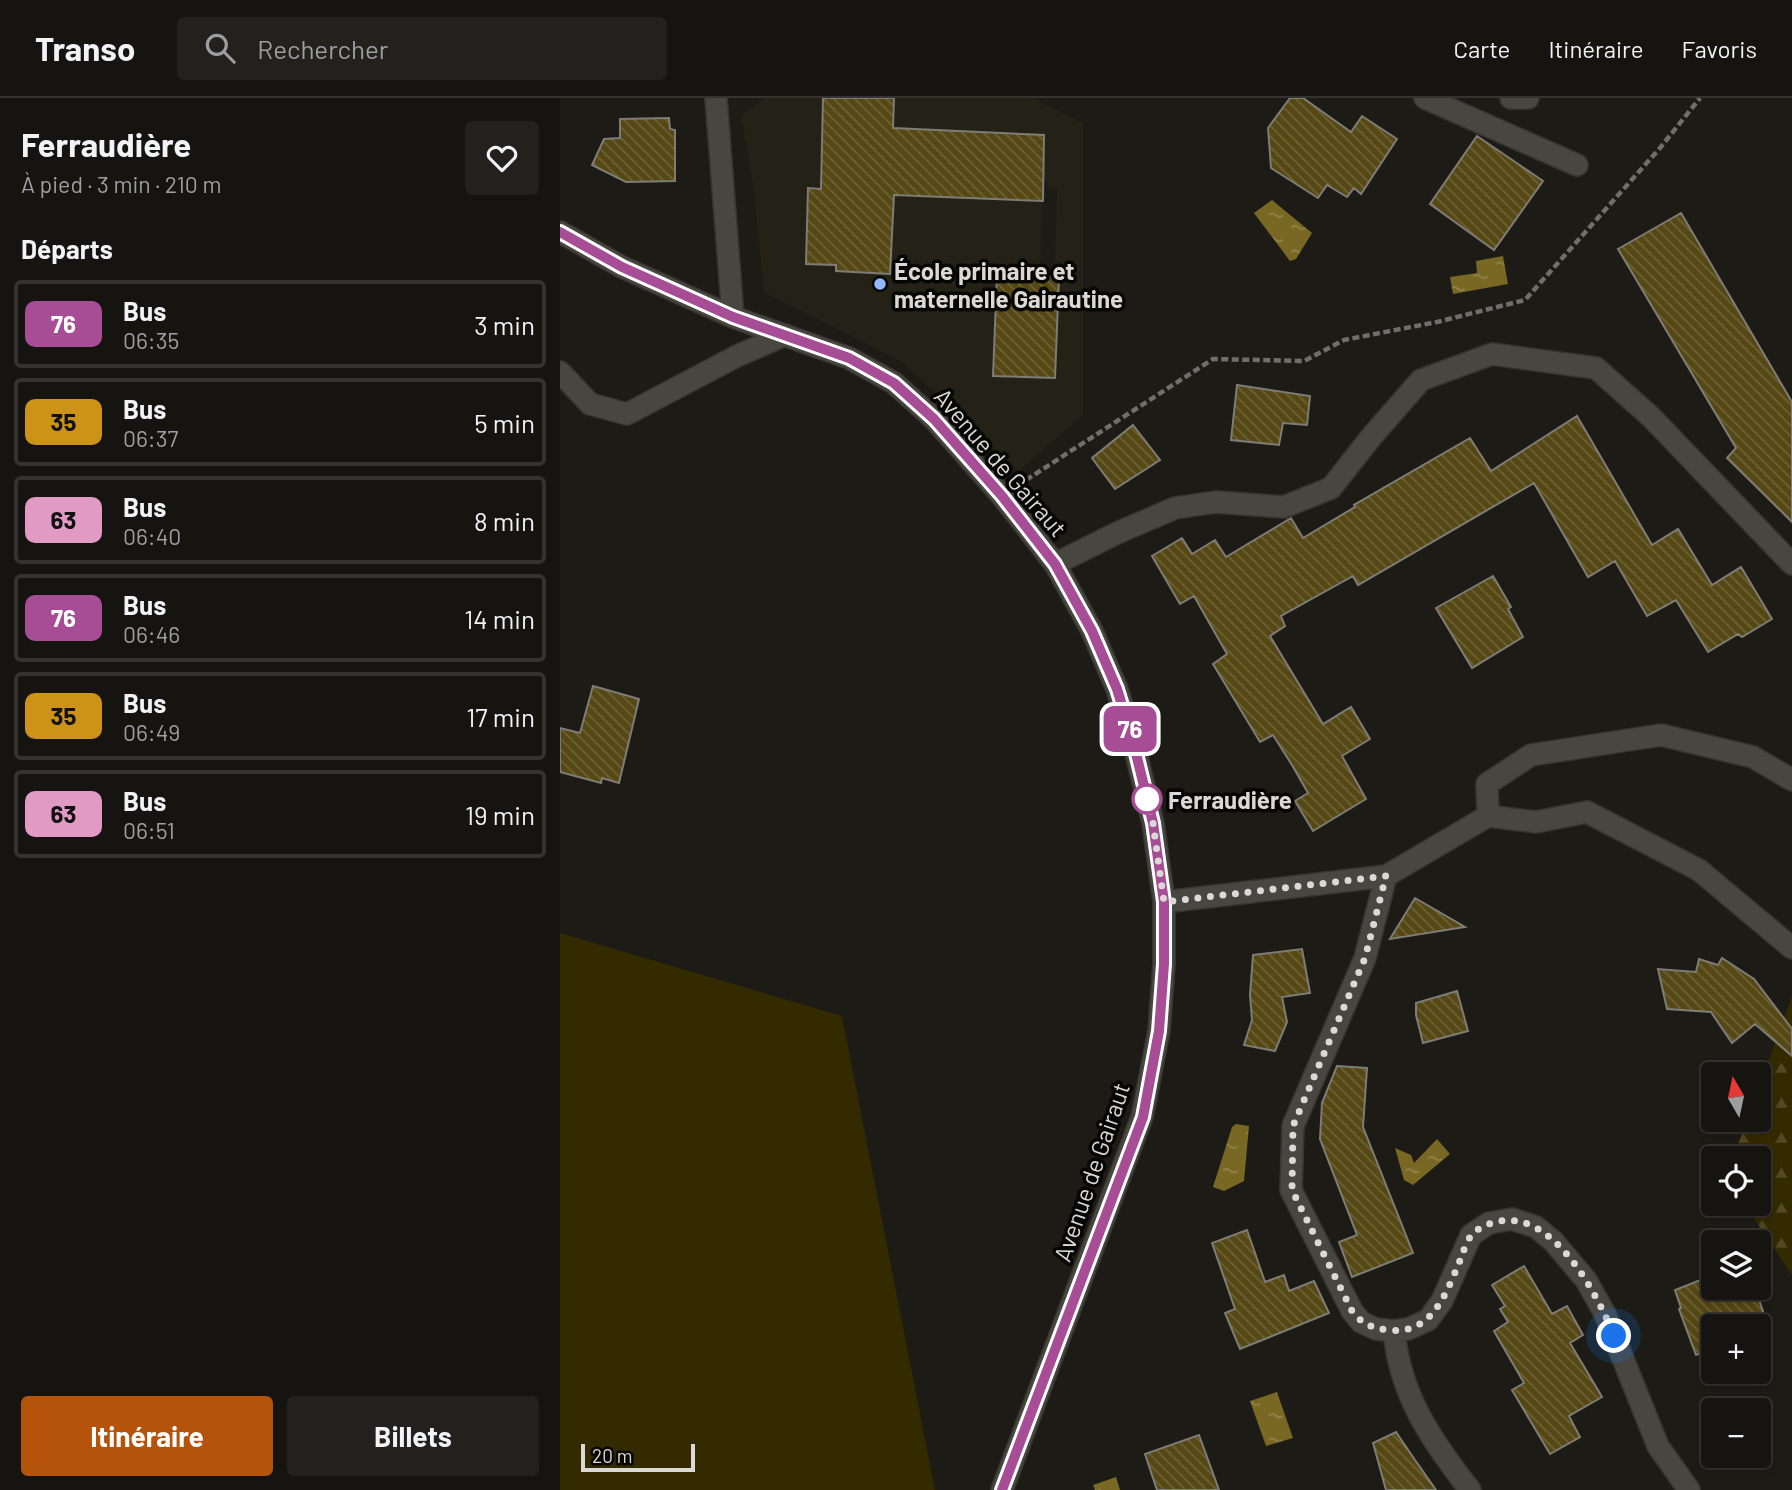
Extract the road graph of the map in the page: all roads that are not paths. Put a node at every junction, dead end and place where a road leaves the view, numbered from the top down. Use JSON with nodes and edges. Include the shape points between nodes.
{"nodes":[{"id":1,"x":716,"y":98,"type":"edge"},
{"id":2,"x":1425,"y":98,"type":"edge"},
{"id":3,"x":1511,"y":98,"type":"edge"},
{"id":4,"x":1528,"y":98,"type":"edge"},
{"id":5,"x":1577,"y":165,"type":"dead end"},
{"id":6,"x":560,"y":232,"type":"edge"},
{"id":7,"x":733,"y":317,"type":"junction"},
{"id":8,"x":785,"y":335,"type":"junction"},
{"id":9,"x":560,"y":372,"type":"edge"},
{"id":10,"x":1055,"y":564,"type":"junction"},
{"id":11,"x":1792,"y":564,"type":"edge"},
{"id":12,"x":1792,"y":780,"type":"edge"},
{"id":13,"x":1488,"y":816,"type":"junction"},
{"id":14,"x":1386,"y":876,"type":"junction"},
{"id":15,"x":1164,"y":902,"type":"junction"},
{"id":16,"x":1792,"y":948,"type":"edge"},
{"id":17,"x":1394,"y":1331,"type":"junction"},
{"id":18,"x":1002,"y":1490,"type":"edge"},
{"id":19,"x":1470,"y":1490,"type":"edge"},
{"id":20,"x":1689,"y":1490,"type":"edge"}],
"edges":[{"from":1,"to":7,"type":"street"},
{"from":2,"to":5,"type":"street"},
{"from":3,"to":4,"type":"street"},
{"from":6,"to":7,"type":"street","name":"Avenue de Gairaut","via":[[622,267]]},
{"from":7,"to":8,"type":"street","name":"Avenue de Gairaut"},
{"from":8,"to":9,"type":"street","via":[[627,414],[590,404]]},
{"from":8,"to":10,"type":"street","name":"Avenue de Gairaut","via":[[849,358],[894,383],[934,419]]},
{"from":10,"to":11,"type":"street","via":[[1175,508],[1216,502],[1284,508],[1331,488],[1421,380],[1492,355],[1596,368],[1651,417]]},
{"from":10,"to":15,"type":"street","name":"Avenue de Gairaut","via":[[1117,689],[1153,823]]},
{"from":12,"to":13,"type":"street","via":[[1753,757],[1661,735],[1531,755],[1487,784]]},
{"from":13,"to":14,"type":"street"},
{"from":13,"to":16,"type":"street","via":[[1536,822],[1587,812],[1699,870]]},
{"from":14,"to":15,"type":"street"},
{"from":14,"to":17,"type":"street","via":[[1365,958],[1293,1126],[1292,1190],[1352,1311],[1361,1322]]},
{"from":15,"to":18,"type":"street","name":"Avenue de Gairaut","via":[[1159,1031],[1143,1117]]},
{"from":17,"to":19,"type":"street","via":[[1405,1387],[1435,1445]]},
{"from":17,"to":20,"type":"street","via":[[1428,1320],[1442,1301],[1471,1235],[1489,1223],[1512,1219],[1536,1227],[1586,1280],[1605,1314],[1658,1446]]}]}
